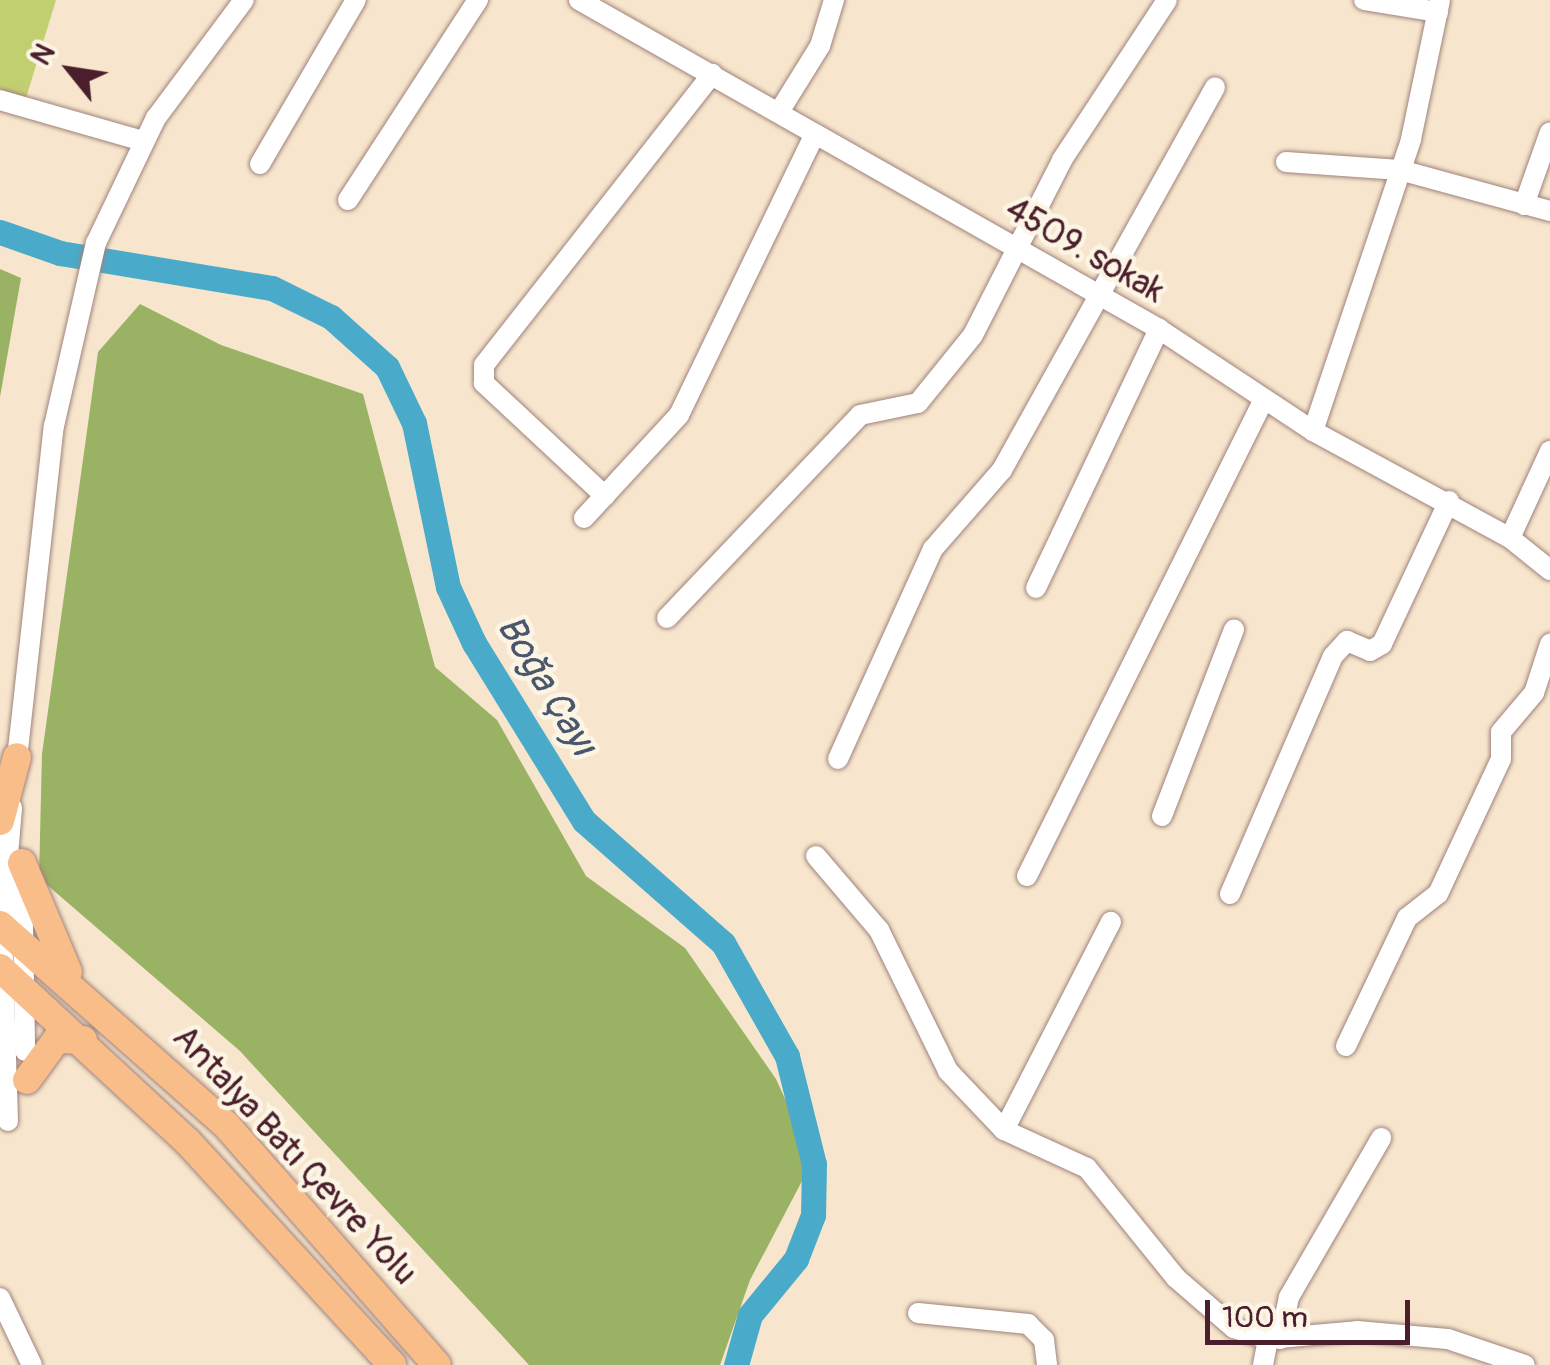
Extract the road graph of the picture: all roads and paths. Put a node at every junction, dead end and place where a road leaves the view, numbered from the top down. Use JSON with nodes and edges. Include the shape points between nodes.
{"nodes":[{"id":1,"x":244,"y":0,"type":"edge"},
{"id":2,"x":356,"y":0,"type":"edge"},
{"id":3,"x":478,"y":0,"type":"edge"},
{"id":4,"x":578,"y":0,"type":"edge"},
{"id":5,"x":834,"y":0,"type":"edge"},
{"id":6,"x":1167,"y":0,"type":"edge"},
{"id":7,"x":1364,"y":0,"type":"edge"},
{"id":8,"x":1439,"y":6,"type":"edge"},
{"id":9,"x":712,"y":74,"type":"junction"},
{"id":10,"x":1215,"y":87,"type":"dead end"},
{"id":11,"x":0,"y":100,"type":"edge"},
{"id":12,"x":780,"y":112,"type":"junction"},
{"id":13,"x":1550,"y":132,"type":"edge"},
{"id":14,"x":815,"y":134,"type":"junction"},
{"id":15,"x":144,"y":141,"type":"junction"},
{"id":16,"x":1286,"y":162,"type":"dead end"},
{"id":17,"x":260,"y":164,"type":"dead end"},
{"id":18,"x":1400,"y":170,"type":"junction"},
{"id":19,"x":348,"y":200,"type":"dead end"},
{"id":20,"x":1524,"y":205,"type":"junction"},
{"id":21,"x":1550,"y":212,"type":"edge"},
{"id":22,"x":1014,"y":246,"type":"junction"},
{"id":23,"x":1100,"y":295,"type":"junction"},
{"id":24,"x":1158,"y":329,"type":"junction"},
{"id":25,"x":1263,"y":401,"type":"junction"},
{"id":26,"x":1312,"y":430,"type":"junction"},
{"id":27,"x":1550,"y":451,"type":"edge"},
{"id":28,"x":605,"y":496,"type":"junction"},
{"id":29,"x":1449,"y":501,"type":"junction"},
{"id":30,"x":584,"y":518,"type":"dead end"},
{"id":31,"x":1510,"y":538,"type":"junction"},
{"id":32,"x":1550,"y":570,"type":"edge"},
{"id":33,"x":1036,"y":588,"type":"dead end"},
{"id":34,"x":668,"y":618,"type":"dead end"},
{"id":35,"x":1234,"y":629,"type":"dead end"},
{"id":36,"x":1550,"y":644,"type":"edge"},
{"id":37,"x":17,"y":757,"type":"junction"},
{"id":38,"x":838,"y":759,"type":"dead end"},
{"id":39,"x":1162,"y":816,"type":"dead end"},
{"id":40,"x":0,"y":821,"type":"edge"},
{"id":41,"x":816,"y":856,"type":"dead end"},
{"id":42,"x":22,"y":863,"type":"junction"},
{"id":43,"x":1027,"y":876,"type":"dead end"},
{"id":44,"x":1230,"y":894,"type":"dead end"},
{"id":45,"x":1111,"y":922,"type":"dead end"},
{"id":46,"x":7,"y":931,"type":"edge"},
{"id":47,"x":9,"y":976,"type":"edge"},
{"id":48,"x":76,"y":987,"type":"junction"},
{"id":49,"x":83,"y":1040,"type":"junction"},
{"id":50,"x":1346,"y":1046,"type":"dead end"},
{"id":51,"x":27,"y":1080,"type":"junction"},
{"id":52,"x":8,"y":1121,"type":"junction"},
{"id":53,"x":1004,"y":1130,"type":"junction"},
{"id":54,"x":1381,"y":1138,"type":"dead end"},
{"id":55,"x":0,"y":1143,"type":"edge"},
{"id":56,"x":0,"y":1298,"type":"edge"},
{"id":57,"x":918,"y":1313,"type":"dead end"},
{"id":58,"x":1274,"y":1339,"type":"junction"},
{"id":59,"x":28,"y":1364,"type":"edge"},
{"id":60,"x":392,"y":1365,"type":"edge"},
{"id":61,"x":437,"y":1365,"type":"edge"},
{"id":62,"x":1047,"y":1365,"type":"edge"},
{"id":63,"x":1262,"y":1365,"type":"edge"},
{"id":64,"x":1525,"y":1365,"type":"edge"}],
"edges":[{"from":1,"to":15,"type":"street"},
{"from":2,"to":17,"type":"street"},
{"from":3,"to":19,"type":"street"},
{"from":4,"to":9,"type":"street","name":"4509. sokak"},
{"from":5,"to":12,"type":"street","via":[[820,46]]},
{"from":6,"to":22,"type":"street"},
{"from":7,"to":8,"type":"street"},
{"from":8,"to":18,"type":"street"},
{"from":9,"to":12,"type":"street","name":"4509. sokak"},
{"from":9,"to":28,"type":"street","via":[[484,365],[484,383]]},
{"from":10,"to":23,"type":"street"},
{"from":11,"to":15,"type":"street"},
{"from":12,"to":14,"type":"street","name":"4509. sokak"},
{"from":13,"to":20,"type":"street"},
{"from":14,"to":22,"type":"street","name":"4509. sokak"},
{"from":14,"to":28,"type":"street","via":[[679,415]]},
{"from":15,"to":37,"type":"street","via":[[96,243],[54,426]]},
{"from":16,"to":18,"type":"street"},
{"from":18,"to":20,"type":"street"},
{"from":18,"to":26,"type":"street"},
{"from":20,"to":21,"type":"street"},
{"from":22,"to":23,"type":"street","name":"4509. sokak"},
{"from":22,"to":34,"type":"street","via":[[973,335],[918,402],[860,415]]},
{"from":23,"to":24,"type":"street","name":"4509. sokak"},
{"from":23,"to":38,"type":"street","via":[[1002,470],[933,549]]},
{"from":24,"to":25,"type":"street","name":"4509. sokak"},
{"from":24,"to":33,"type":"street"},
{"from":25,"to":26,"type":"street","name":"4509. sokak"},
{"from":25,"to":43,"type":"street"},
{"from":26,"to":29,"type":"street","name":"4509. sokak"},
{"from":27,"to":31,"type":"street"},
{"from":28,"to":30,"type":"street"},
{"from":29,"to":31,"type":"street","name":"4509. sokak"},
{"from":29,"to":44,"type":"street","via":[[1382,644],[1370,651],[1348,641],[1333,656]]},
{"from":31,"to":32,"type":"street","name":"4509. sokak"},
{"from":35,"to":39,"type":"street"},
{"from":36,"to":50,"type":"street","via":[[1534,694],[1501,732],[1500,759],[1438,894],[1407,918]]},
{"from":37,"to":40,"type":"highway"},
{"from":37,"to":42,"type":"street"},
{"from":37,"to":46,"type":"street"},
{"from":41,"to":53,"type":"street","via":[[879,930],[948,1071]]},
{"from":42,"to":46,"type":"street"},
{"from":42,"to":48,"type":"highway"},
{"from":45,"to":53,"type":"street"},
{"from":46,"to":47,"type":"street"},
{"from":46,"to":48,"type":"highway","name":"Antalya Batı Çevre Yolu"},
{"from":47,"to":49,"type":"highway","name":"Antalya Batı Çevre Yolu"},
{"from":47,"to":51,"type":"street"},
{"from":47,"to":52,"type":"street"},
{"from":48,"to":61,"type":"highway","name":"Antalya Batı Çevre Yolu","via":[[227,1126]]},
{"from":49,"to":51,"type":"highway","via":[[57,1039]]},
{"from":49,"to":60,"type":"highway","name":"Antalya Batı Çevre Yolu","via":[[274,1230]]},
{"from":51,"to":52,"type":"street"},
{"from":52,"to":55,"type":"street"},
{"from":53,"to":58,"type":"street","via":[[1087,1168],[1176,1278],[1234,1328]]},
{"from":54,"to":58,"type":"street","via":[[1289,1297]]},
{"from":56,"to":59,"type":"street"},
{"from":57,"to":62,"type":"street","via":[[1028,1324],[1044,1340]]},
{"from":58,"to":63,"type":"street"},
{"from":58,"to":64,"type":"street","via":[[1357,1331],[1448,1339]]}]}
